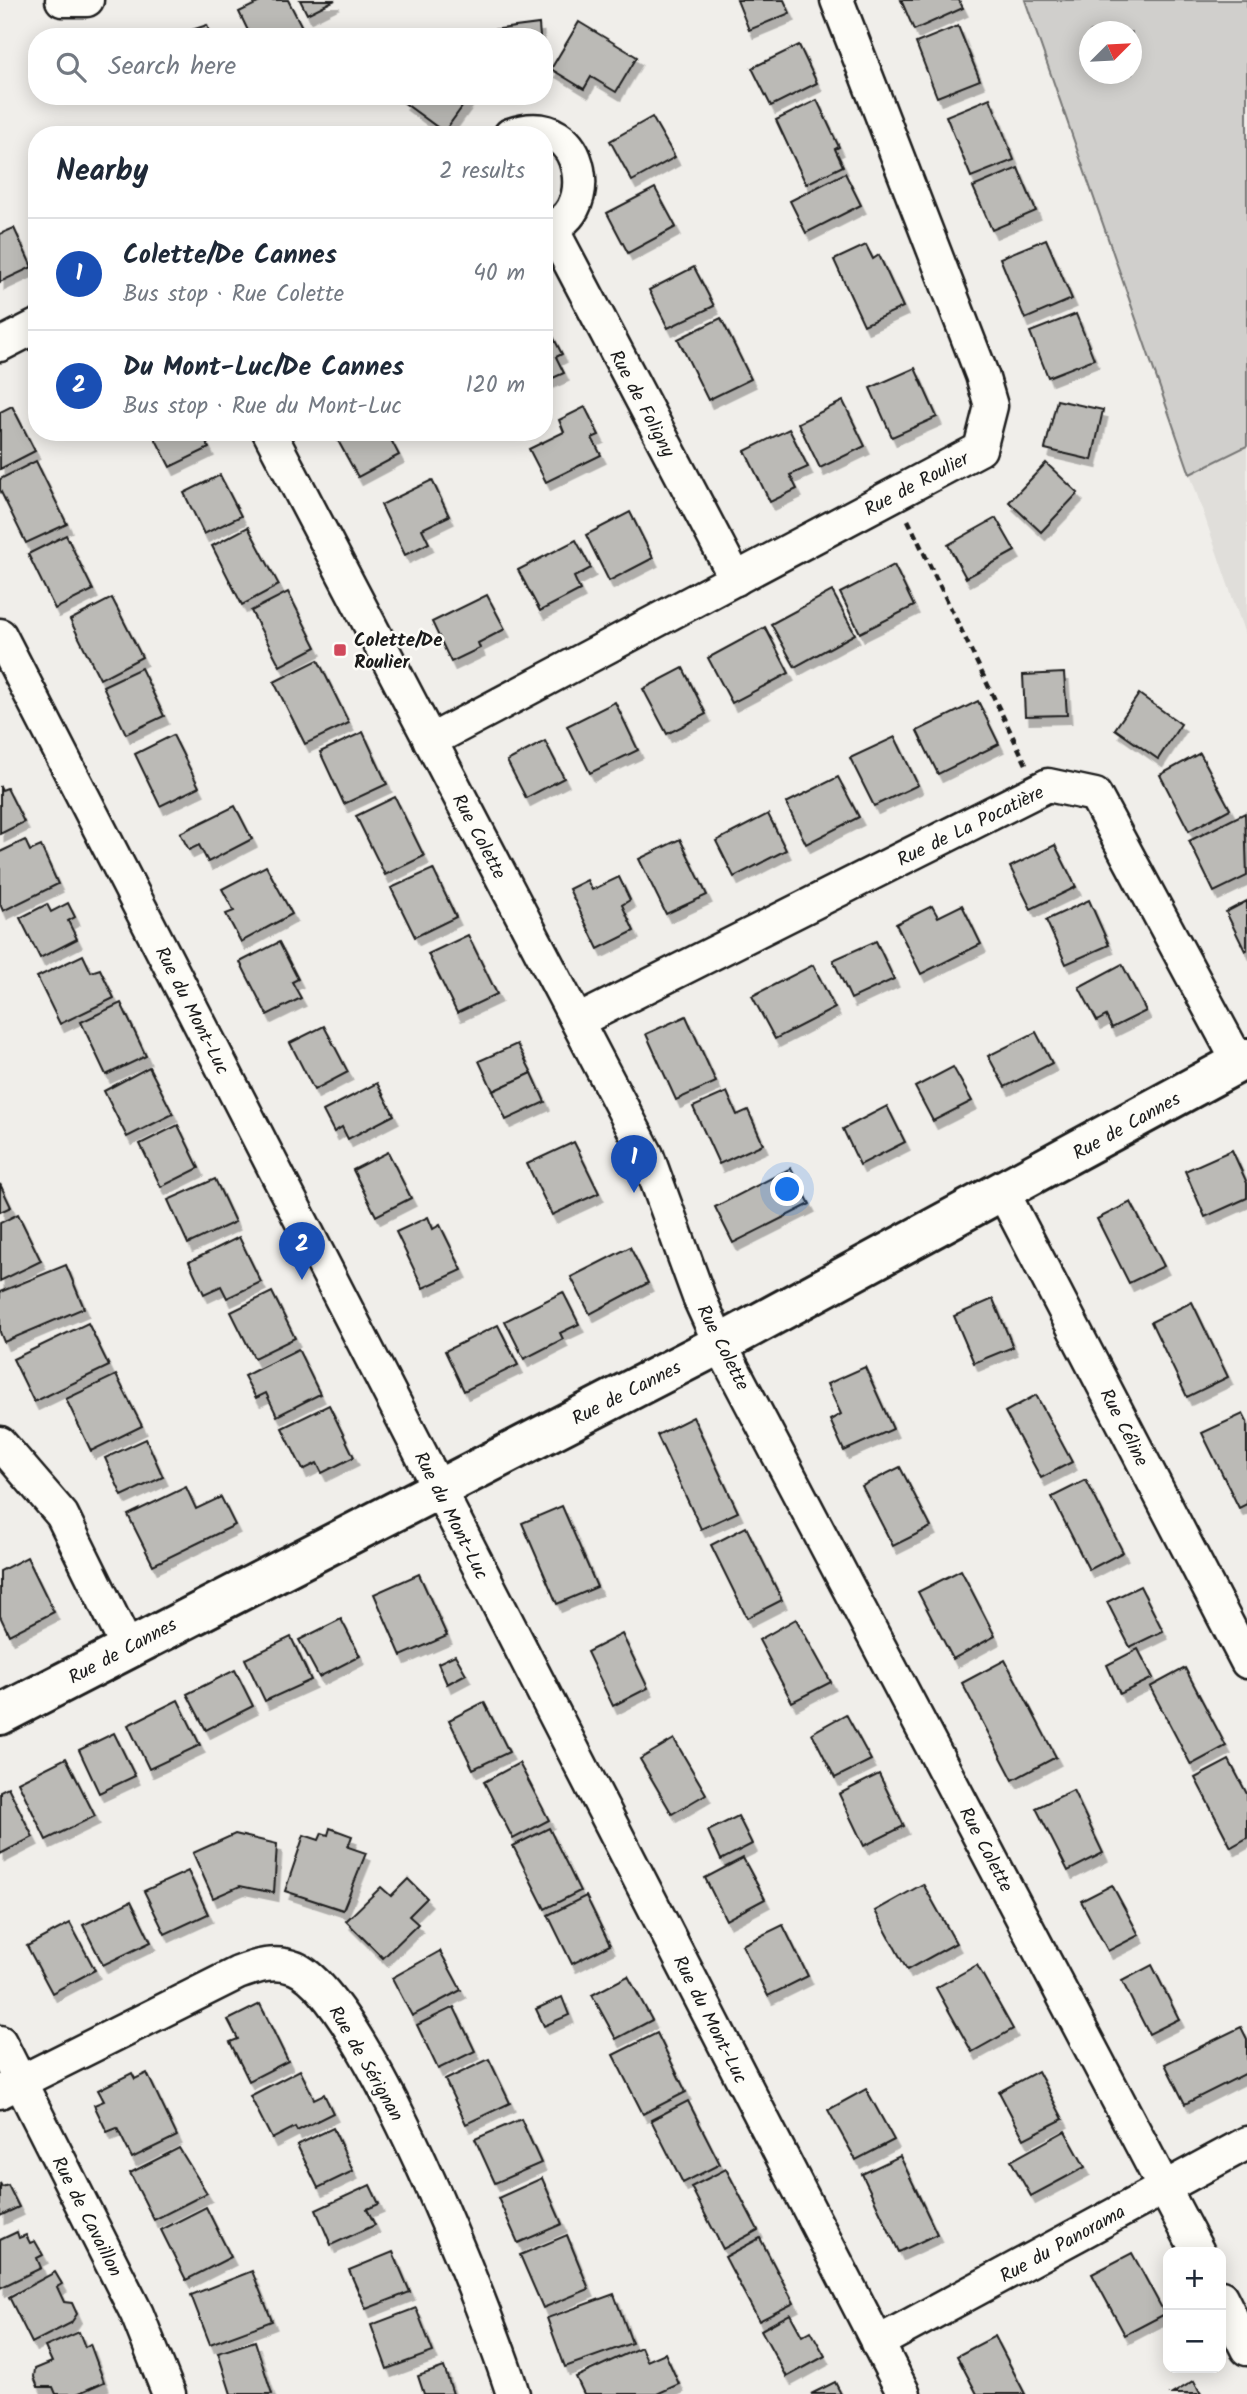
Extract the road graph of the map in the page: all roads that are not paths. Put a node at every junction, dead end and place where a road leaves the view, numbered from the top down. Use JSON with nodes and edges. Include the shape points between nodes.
{"nodes":[{"id":1,"x":62,"y":0,"type":"edge"},
{"id":2,"x":87,"y":0,"type":"edge"},
{"id":3,"x":837,"y":0,"type":"edge"},
{"id":4,"x":553,"y":135,"type":"edge"},
{"id":5,"x":553,"y":224,"type":"edge"},
{"id":6,"x":553,"y":238,"type":"edge"},
{"id":7,"x":28,"y":331,"type":"edge"},
{"id":8,"x":0,"y":345,"type":"edge"},
{"id":9,"x":274,"y":441,"type":"edge"},
{"id":10,"x":736,"y":579,"type":"junction"},
{"id":11,"x":0,"y":635,"type":"edge"},
{"id":12,"x":430,"y":741,"type":"junction"},
{"id":13,"x":578,"y":1021,"type":"junction"},
{"id":14,"x":1243,"y":1060,"type":"edge"},
{"id":15,"x":1003,"y":1192,"type":"junction"},
{"id":16,"x":720,"y":1344,"type":"junction"},
{"id":17,"x":0,"y":1443,"type":"edge"},
{"id":18,"x":437,"y":1487,"type":"junction"},
{"id":19,"x":127,"y":1647,"type":"junction"},
{"id":20,"x":1247,"y":1662,"type":"edge"},
{"id":21,"x":0,"y":1715,"type":"edge"},
{"id":22,"x":0,"y":2042,"type":"edge"},
{"id":23,"x":10,"y":2087,"type":"edge"},
{"id":24,"x":1247,"y":2143,"type":"edge"},
{"id":25,"x":1165,"y":2187,"type":"junction"},
{"id":26,"x":1195,"y":2247,"type":"edge"},
{"id":27,"x":1226,"y":2307,"type":"edge"},
{"id":28,"x":877,"y":2343,"type":"junction"},
{"id":29,"x":1247,"y":2349,"type":"edge"},
{"id":30,"x":169,"y":2394,"type":"edge"},
{"id":31,"x":513,"y":2394,"type":"edge"},
{"id":32,"x":904,"y":2394,"type":"edge"}],
"edges":[{"from":1,"to":2,"type":"street"},
{"from":3,"to":10,"type":"street","name":"Rue de Roulier","via":[[991,406],[980,449]]},
{"from":4,"to":5,"type":"street","name":"Rue de Foligny","via":[[566,143],[577,161],[580,182],[575,202],[565,217]]},
{"from":6,"to":10,"type":"street","name":"Rue de Foligny"},
{"from":7,"to":8,"type":"street"},
{"from":9,"to":12,"type":"street","name":"Rue Colette"},
{"from":10,"to":12,"type":"street","name":"Rue de Roulier"},
{"from":11,"to":18,"type":"street","name":"Rue du Mont-Luc"},
{"from":12,"to":13,"type":"street","name":"Rue Colette"},
{"from":13,"to":14,"type":"street","name":"Rue de La Pocatière","via":[[1048,785],[1095,795]]},
{"from":13,"to":16,"type":"street","name":"Rue Colette","via":[[647,1155]]},
{"from":14,"to":15,"type":"street","name":"Rue de Cannes"},
{"from":15,"to":16,"type":"street","name":"Rue de Cannes"},
{"from":15,"to":20,"type":"street","name":"Rue Céline"},
{"from":16,"to":18,"type":"street","name":"Rue de Cannes"},
{"from":16,"to":25,"type":"street","name":"Rue Colette"},
{"from":17,"to":19,"type":"street","via":[[62,1515]]},
{"from":18,"to":19,"type":"street","name":"Rue de Cannes"},
{"from":18,"to":28,"type":"street","name":"Rue du Mont-Luc"},
{"from":19,"to":21,"type":"street","name":"Rue de Cannes"},
{"from":22,"to":23,"type":"street","name":"Rue de Cavaillon"},
{"from":23,"to":30,"type":"street","name":"Rue de Cavaillon","via":[[137,2314]]},
{"from":23,"to":31,"type":"street","name":"Rue de Sérignan","via":[[261,1964],[279,1964],[304,1973],[337,2007],[398,2115],[455,2240]]},
{"from":24,"to":25,"type":"street","name":"Rue du Panorama"},
{"from":25,"to":26,"type":"street","name":"Rue Colette"},
{"from":25,"to":28,"type":"street","name":"Rue du Panorama"},
{"from":27,"to":29,"type":"street"},
{"from":28,"to":32,"type":"street","name":"Rue du Mont-Luc"}]}
